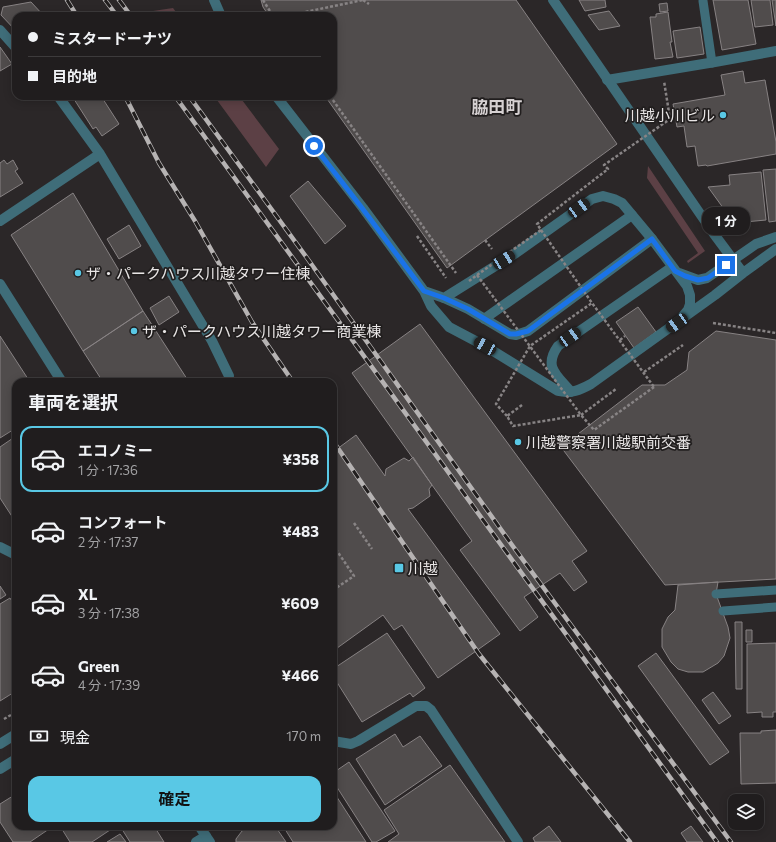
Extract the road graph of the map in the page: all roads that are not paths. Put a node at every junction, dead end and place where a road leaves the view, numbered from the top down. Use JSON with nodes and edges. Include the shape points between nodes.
{"nodes":[{"id":1,"x":214,"y":0,"type":"edge"},
{"id":2,"x":553,"y":0,"type":"edge"},
{"id":3,"x":702,"y":1,"type":"dead end"},
{"id":4,"x":219,"y":12,"type":"edge"},
{"id":5,"x":0,"y":30,"type":"edge"},
{"id":6,"x":12,"y":44,"type":"edge"},
{"id":7,"x":776,"y":51,"type":"edge"},
{"id":8,"x":712,"y":63,"type":"junction"},
{"id":9,"x":607,"y":80,"type":"junction"},
{"id":10,"x":61,"y":100,"type":"edge"},
{"id":11,"x":279,"y":100,"type":"edge"},
{"id":12,"x":100,"y":154,"type":"junction"},
{"id":13,"x":632,"y":215,"type":"junction"},
{"id":14,"x":0,"y":221,"type":"edge"},
{"id":15,"x":776,"y":237,"type":"edge"},
{"id":16,"x":652,"y":239,"type":"junction"},
{"id":17,"x":776,"y":249,"type":"edge"},
{"id":18,"x":733,"y":260,"type":"junction"},
{"id":19,"x":674,"y":269,"type":"junction"},
{"id":20,"x":742,"y":273,"type":"junction"},
{"id":21,"x":0,"y":284,"type":"edge"},
{"id":22,"x":424,"y":291,"type":"junction"},
{"id":23,"x":444,"y":298,"type":"junction"},
{"id":24,"x":484,"y":319,"type":"junction"},
{"id":25,"x":677,"y":323,"type":"junction"},
{"id":26,"x":59,"y":378,"type":"edge"},
{"id":27,"x":229,"y":378,"type":"edge"},
{"id":28,"x":571,"y":392,"type":"junction"},
{"id":29,"x":0,"y":547,"type":"edge"},
{"id":30,"x":12,"y":553,"type":"edge"},
{"id":31,"x":776,"y":590,"type":"edge"},
{"id":32,"x":716,"y":594,"type":"dead end"},
{"id":33,"x":776,"y":607,"type":"edge"},
{"id":34,"x":723,"y":611,"type":"dead end"},
{"id":35,"x":12,"y":736,"type":"edge"},
{"id":36,"x":337,"y":742,"type":"edge"},
{"id":37,"x":0,"y":744,"type":"edge"},
{"id":38,"x":12,"y":762,"type":"edge"},
{"id":39,"x":0,"y":769,"type":"edge"},
{"id":40,"x":202,"y":830,"type":"edge"},
{"id":41,"x":208,"y":839,"type":"edge"},
{"id":42,"x":196,"y":842,"type":"edge"},
{"id":43,"x":518,"y":842,"type":"edge"}],
"edges":[{"from":1,"to":4,"type":"street"},
{"from":2,"to":9,"type":"street"},
{"from":3,"to":8,"type":"lane"},
{"from":5,"to":6,"type":"street"},
{"from":7,"to":8,"type":"street"},
{"from":8,"to":9,"type":"street"},
{"from":9,"to":18,"type":"street"},
{"from":10,"to":12,"type":"street"},
{"from":11,"to":22,"type":"street"},
{"from":12,"to":14,"type":"street"},
{"from":12,"to":27,"type":"street","via":[[212,341]]},
{"from":13,"to":16,"type":"street"},
{"from":13,"to":23,"type":"street","via":[[622,203],[614,199],[604,196],[592,199],[516,253]]},
{"from":13,"to":24,"type":"street"},
{"from":15,"to":18,"type":"street","via":[[756,244]]},
{"from":16,"to":19,"type":"street"},
{"from":16,"to":24,"type":"street","via":[[528,331],[510,334]]},
{"from":17,"to":20,"type":"street"},
{"from":18,"to":19,"type":"street","via":[[708,278],[698,280]]},
{"from":18,"to":20,"type":"street"},
{"from":19,"to":25,"type":"street","via":[[687,286],[690,295],[688,310]]},
{"from":19,"to":28,"type":"street","via":[[558,346],[551,360],[554,371]]},
{"from":20,"to":25,"type":"street"},
{"from":21,"to":26,"type":"street"},
{"from":22,"to":23,"type":"street"},
{"from":22,"to":28,"type":"street","via":[[431,306],[449,327],[558,390]]},
{"from":23,"to":24,"type":"street"},
{"from":25,"to":28,"type":"street","via":[[591,384]]},
{"from":29,"to":30,"type":"street"},
{"from":31,"to":32,"type":"lane"},
{"from":33,"to":34,"type":"lane"},
{"from":35,"to":37,"type":"street"},
{"from":36,"to":43,"type":"street","via":[[351,744],[416,706],[426,706]]},
{"from":38,"to":39,"type":"street"},
{"from":40,"to":41,"type":"street"},
{"from":41,"to":42,"type":"street"}]}
